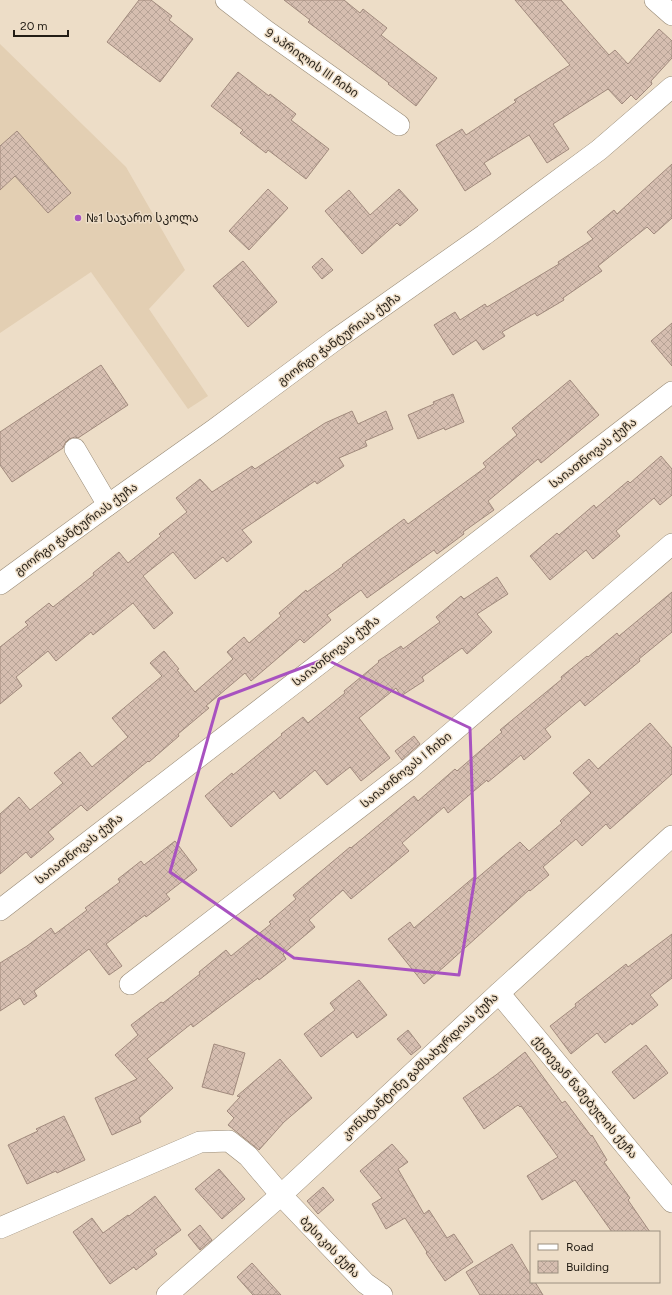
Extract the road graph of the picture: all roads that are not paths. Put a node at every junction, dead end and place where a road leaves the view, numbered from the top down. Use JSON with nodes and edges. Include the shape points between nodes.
{"nodes":[{"id":1,"x":226,"y":0,"type":"edge"},
{"id":2,"x":655,"y":0,"type":"edge"},
{"id":3,"x":672,"y":15,"type":"edge"},
{"id":4,"x":672,"y":87,"type":"edge"},
{"id":5,"x":400,"y":125,"type":"dead end"},
{"id":6,"x":672,"y":392,"type":"edge"},
{"id":7,"x":75,"y":449,"type":"dead end"},
{"id":8,"x":108,"y":504,"type":"junction"},
{"id":9,"x":672,"y":544,"type":"edge"},
{"id":10,"x":0,"y":584,"type":"edge"},
{"id":11,"x":672,"y":836,"type":"edge"},
{"id":12,"x":0,"y":910,"type":"edge"},
{"id":13,"x":130,"y":984,"type":"dead end"},
{"id":14,"x":499,"y":993,"type":"junction"},
{"id":15,"x":281,"y":1195,"type":"junction"},
{"id":16,"x":672,"y":1202,"type":"edge"},
{"id":17,"x":0,"y":1228,"type":"edge"},
{"id":18,"x":167,"y":1295,"type":"edge"},
{"id":19,"x":382,"y":1295,"type":"edge"}],
"edges":[{"from":1,"to":5,"type":"street","name":"9 აპრილის III ჩიხი"},
{"from":2,"to":3,"type":"street"},
{"from":4,"to":8,"type":"street","name":"გიორგი ჭანტურიას ქუჩა","via":[[599,150],[484,236]]},
{"from":6,"to":12,"type":"street","name":"საიათნოვას ქუჩა"},
{"from":7,"to":8,"type":"street"},
{"from":8,"to":10,"type":"street","name":"გიორგი ჭანტურიას ქუჩა"},
{"from":9,"to":13,"type":"street","name":"საიათნოვას I ჩიხი","via":[[408,770]]},
{"from":11,"to":14,"type":"street","name":"კონსტანტინე გამსახურდიას ქუჩა"},
{"from":14,"to":15,"type":"street","name":"კონსტანტინე გამსახურდიას ქუჩა"},
{"from":14,"to":16,"type":"street","name":"ქეთევან წამებულის ქუჩა"},
{"from":15,"to":17,"type":"street","name":"ბესიკის ქუჩა","via":[[248,1156],[229,1141],[200,1142]]},
{"from":15,"to":18,"type":"street","name":"კონსტანტინე გამსახურდიას ქუჩა"},
{"from":15,"to":19,"type":"street","name":"ბესიკის ქუჩა","via":[[365,1283]]}]}
